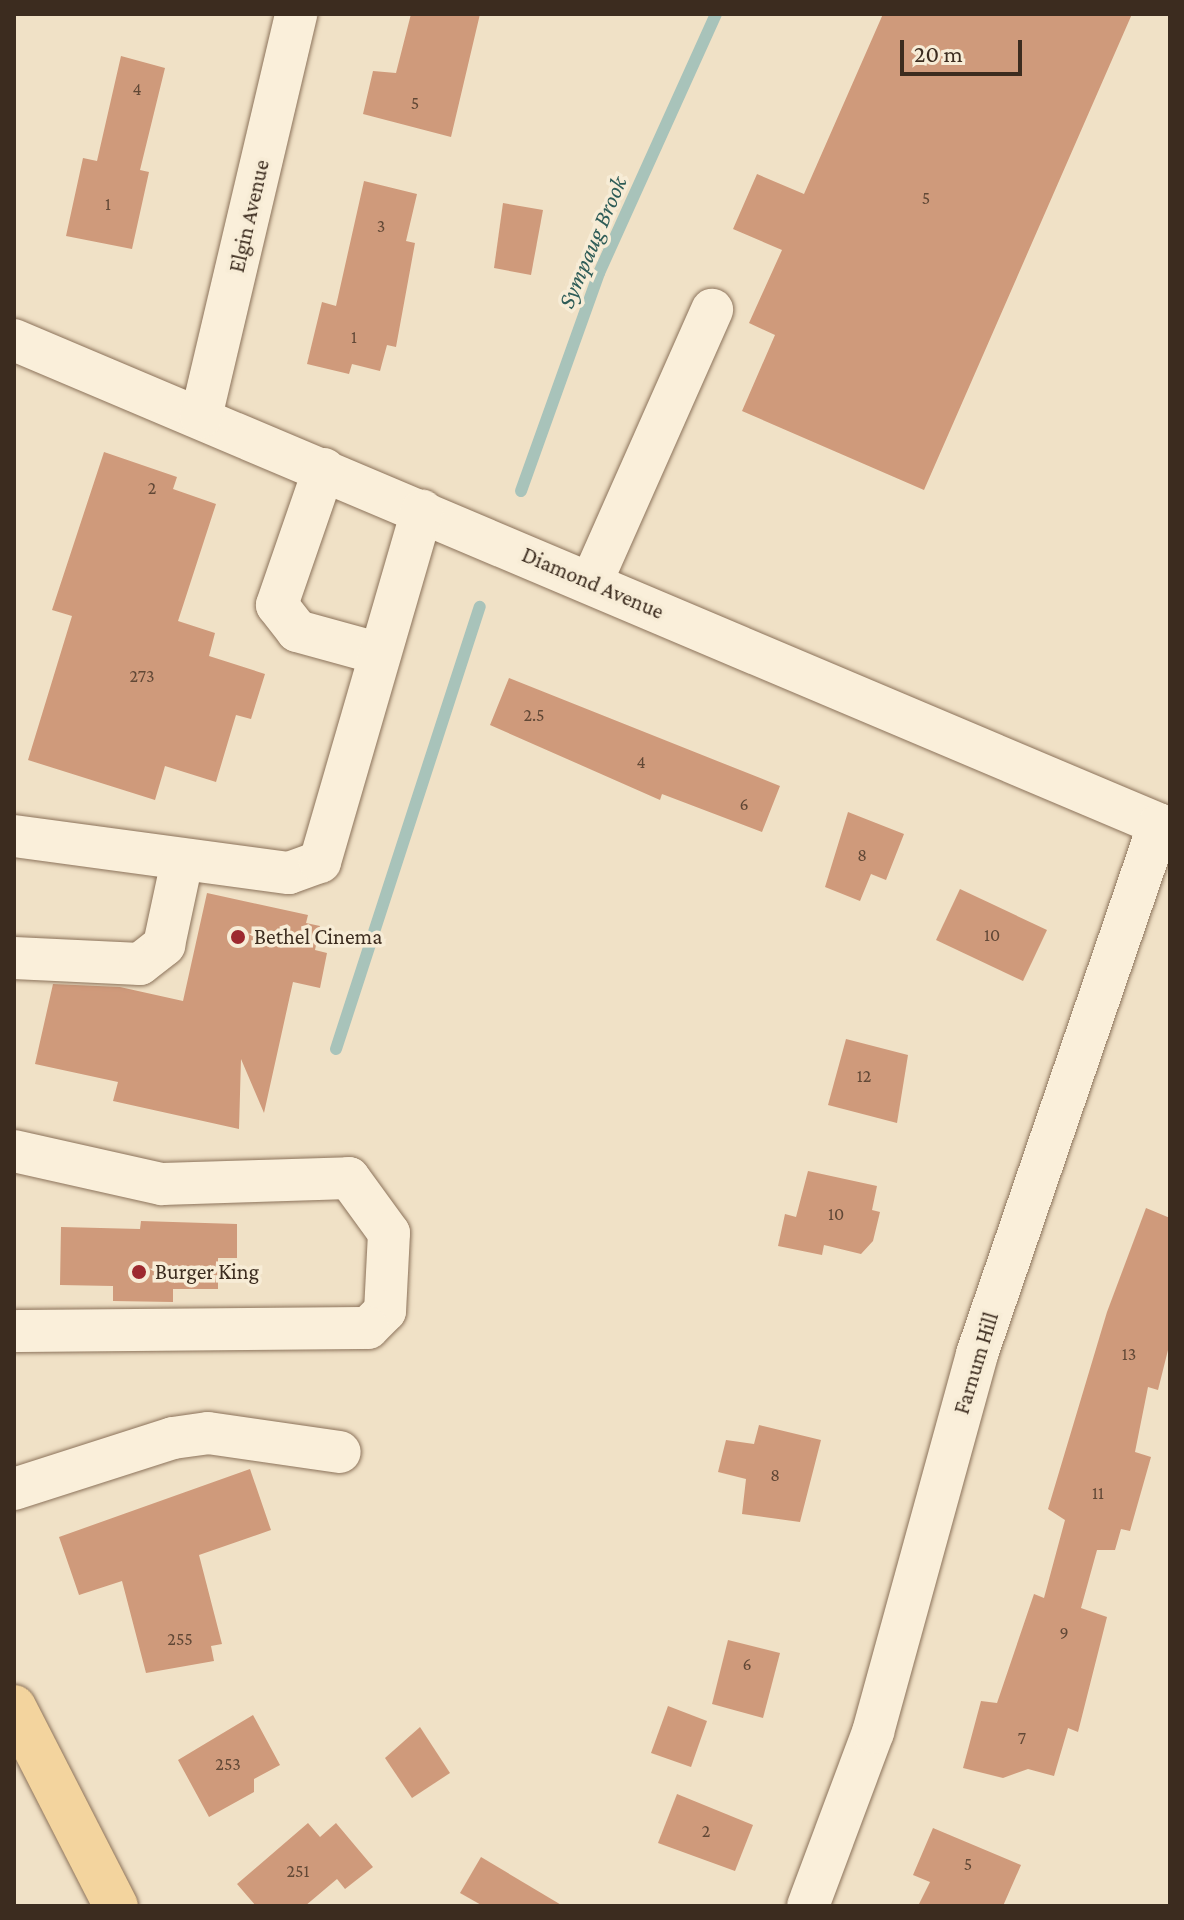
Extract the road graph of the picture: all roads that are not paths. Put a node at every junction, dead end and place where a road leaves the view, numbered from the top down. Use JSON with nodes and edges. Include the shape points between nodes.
{"nodes":[{"id":1,"x":296,"y":14,"type":"edge"},
{"id":2,"x":712,"y":310,"type":"dead end"},
{"id":3,"x":14,"y":340,"type":"edge"},
{"id":4,"x":201,"y":417,"type":"junction"},
{"id":5,"x":324,"y":469,"type":"junction"},
{"id":6,"x":422,"y":510,"type":"junction"},
{"id":7,"x":591,"y":583,"type":"junction"},
{"id":8,"x":377,"y":653,"type":"junction"},
{"id":9,"x":1165,"y":826,"type":"edge"},
{"id":10,"x":14,"y":836,"type":"edge"},
{"id":11,"x":182,"y":861,"type":"junction"},
{"id":12,"x":14,"y":958,"type":"edge"},
{"id":13,"x":14,"y":1151,"type":"edge"},
{"id":14,"x":14,"y":1331,"type":"edge"},
{"id":15,"x":340,"y":1452,"type":"dead end"},
{"id":16,"x":14,"y":1489,"type":"edge"},
{"id":17,"x":14,"y":1707,"type":"edge"},
{"id":18,"x":116,"y":1906,"type":"edge"},
{"id":19,"x":808,"y":1906,"type":"edge"}],
"edges":[{"from":1,"to":4,"type":"street","name":"Elgin Avenue"},
{"from":2,"to":7,"type":"street"},
{"from":3,"to":4,"type":"street","name":"Diamond Avenue"},
{"from":4,"to":5,"type":"street","name":"Diamond Avenue"},
{"from":5,"to":6,"type":"street","name":"Diamond Avenue"},
{"from":5,"to":8,"type":"street","via":[[277,605],[297,631]]},
{"from":6,"to":7,"type":"street","name":"Diamond Avenue"},
{"from":6,"to":8,"type":"street"},
{"from":7,"to":9,"type":"street","name":"Diamond Avenue"},
{"from":8,"to":11,"type":"street","via":[[320,862],[289,873]]},
{"from":9,"to":19,"type":"street","name":"Farnum Hill","via":[[977,1354],[873,1732]]},
{"from":10,"to":11,"type":"street"},
{"from":11,"to":12,"type":"street","via":[[164,945],[140,964]]},
{"from":13,"to":14,"type":"street","via":[[162,1184],[349,1178],[389,1233],[385,1311],[368,1328]]},
{"from":15,"to":16,"type":"street","via":[[208,1433],[173,1438]]},
{"from":17,"to":18,"type":"main road"}]}
